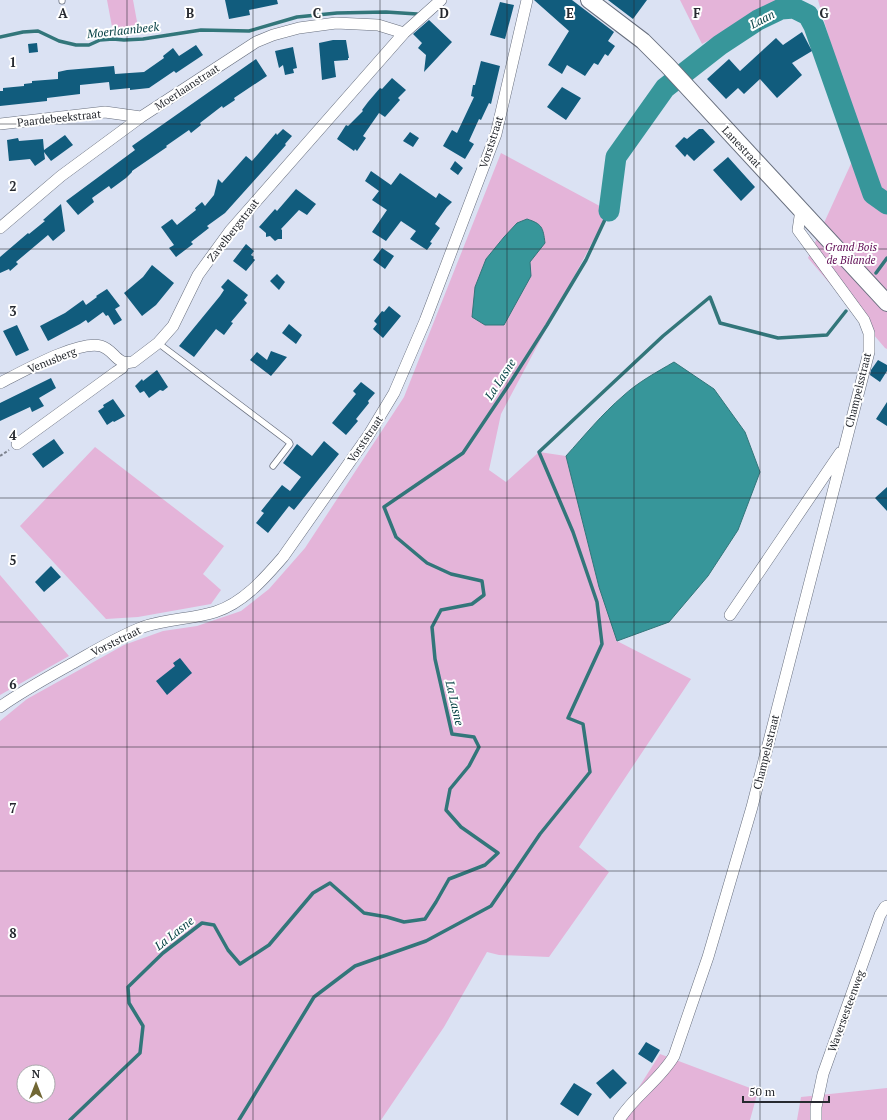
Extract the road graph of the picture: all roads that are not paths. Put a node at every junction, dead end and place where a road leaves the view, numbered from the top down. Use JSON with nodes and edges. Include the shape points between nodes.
{"nodes":[{"id":1,"x":441,"y":0,"type":"edge"},
{"id":2,"x":527,"y":0,"type":"edge"},
{"id":3,"x":589,"y":0,"type":"edge"},
{"id":4,"x":404,"y":33,"type":"junction"},
{"id":5,"x":141,"y":117,"type":"junction"},
{"id":6,"x":0,"y":124,"type":"edge"},
{"id":7,"x":801,"y":210,"type":"junction"},
{"id":8,"x":0,"y":228,"type":"edge"},
{"id":9,"x":887,"y":303,"type":"edge"},
{"id":10,"x":158,"y":343,"type":"junction"},
{"id":11,"x":125,"y":362,"type":"junction"},
{"id":12,"x":0,"y":383,"type":"edge"},
{"id":13,"x":17,"y":444,"type":"dead end"},
{"id":14,"x":844,"y":447,"type":"junction"},
{"id":15,"x":273,"y":466,"type":"dead end"},
{"id":16,"x":730,"y":615,"type":"dead end"},
{"id":17,"x":0,"y":707,"type":"edge"},
{"id":18,"x":887,"y":906,"type":"edge"},
{"id":19,"x":619,"y":1120,"type":"edge"},
{"id":20,"x":816,"y":1120,"type":"edge"}],
"edges":[{"from":1,"to":4,"type":"street","name":"Zavelbergstraat"},
{"from":2,"to":17,"type":"street","name":"Vorststraat","via":[[496,134],[425,321],[394,393],[368,436],[283,557],[253,589],[235,602],[215,611],[146,626],[121,636]]},
{"from":3,"to":7,"type":"street","name":"Lanestraat","via":[[643,41]]},
{"from":4,"to":5,"type":"street","name":"Moerlaanstraat","via":[[378,25],[336,23],[273,34],[256,42]]},
{"from":4,"to":10,"type":"street","name":"Zavelbergstraat","via":[[230,231],[198,275],[173,326]]},
{"from":5,"to":6,"type":"street","name":"Paardebeekstraat","via":[[105,112]]},
{"from":5,"to":8,"type":"street","name":"Moerlaanstraat","via":[[61,176]]},
{"from":7,"to":9,"type":"street","name":"Lanestraat"},
{"from":7,"to":14,"type":"street","name":"Champelsstraat","via":[[798,230],[864,320],[869,333],[869,352]]},
{"from":10,"to":11,"type":"street","name":"Zavelbergstraat","via":[[133,362]]},
{"from":10,"to":15,"type":"lane","via":[[289,442]]},
{"from":11,"to":12,"type":"street","name":"Venusberg","via":[[121,362],[102,346],[91,345],[54,356]]},
{"from":11,"to":13,"type":"street","name":"Zavelbergstraat","via":[[122,368]]},
{"from":14,"to":16,"type":"street","name":"Champelsstraat"},
{"from":14,"to":19,"type":"street","name":"Champelsstraat","via":[[752,807],[708,957],[675,1053],[667,1067]]},
{"from":18,"to":20,"type":"street","name":"Waversesteenweg","via":[[880,915],[823,1074]]}]}
